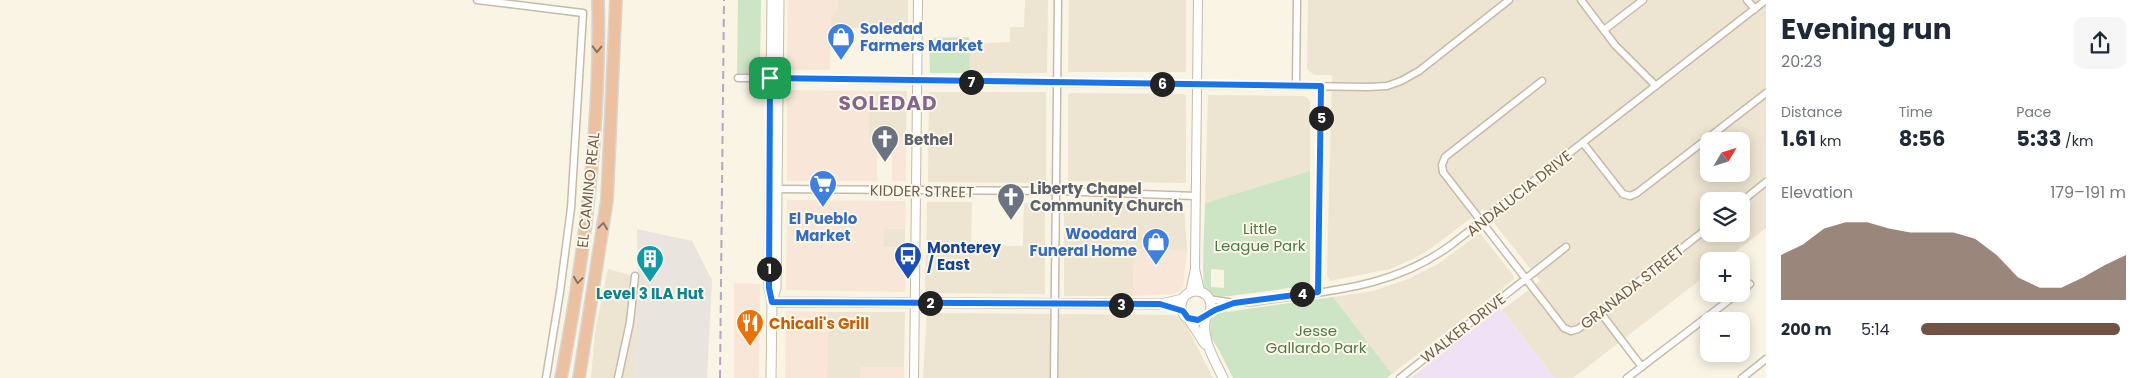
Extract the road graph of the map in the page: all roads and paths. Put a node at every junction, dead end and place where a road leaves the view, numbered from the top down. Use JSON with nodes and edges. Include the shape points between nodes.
{"nodes":[{"id":1,"x":477,"y":0,"type":"edge"},
{"id":2,"x":598,"y":0,"type":"edge"},
{"id":3,"x":616,"y":0,"type":"edge"},
{"id":4,"x":772,"y":0,"type":"edge"},
{"id":5,"x":779,"y":0,"type":"edge"},
{"id":6,"x":918,"y":0,"type":"edge"},
{"id":7,"x":1058,"y":0,"type":"edge"},
{"id":8,"x":1198,"y":0,"type":"edge"},
{"id":9,"x":1297,"y":0,"type":"edge"},
{"id":10,"x":1509,"y":0,"type":"edge"},
{"id":11,"x":1581,"y":0,"type":"edge"},
{"id":12,"x":1644,"y":0,"type":"edge"},
{"id":13,"x":1747,"y":0,"type":"edge"},
{"id":14,"x":1766,"y":0,"type":"edge"},
{"id":15,"x":1755,"y":9,"type":"junction"},
{"id":16,"x":1604,"y":30,"type":"junction"},
{"id":17,"x":738,"y":78,"type":"dead end"},
{"id":18,"x":774,"y":78,"type":"junction"},
{"id":19,"x":918,"y":81,"type":"junction"},
{"id":20,"x":1542,"y":81,"type":"dead end"},
{"id":21,"x":1058,"y":83,"type":"junction"},
{"id":22,"x":1197,"y":84,"type":"junction"},
{"id":23,"x":1296,"y":85,"type":"junction"},
{"id":24,"x":1321,"y":86,"type":"junction"},
{"id":25,"x":1656,"y":86,"type":"junction"},
{"id":26,"x":1766,"y":93,"type":"edge"},
{"id":27,"x":1583,"y":143,"type":"junction"},
{"id":28,"x":1766,"y":182,"type":"edge"},
{"id":29,"x":773,"y":189,"type":"junction"},
{"id":30,"x":916,"y":191,"type":"junction"},
{"id":31,"x":1056,"y":191,"type":"junction"},
{"id":32,"x":1750,"y":195,"type":"edge"},
{"id":33,"x":1196,"y":196,"type":"junction"},
{"id":34,"x":1482,"y":222,"type":"junction"},
{"id":35,"x":1700,"y":234,"type":"edge"},
{"id":36,"x":1566,"y":247,"type":"dead end"},
{"id":37,"x":1195,"y":269,"type":"junction"},
{"id":38,"x":636,"y":276,"type":"dead end"},
{"id":39,"x":1526,"y":279,"type":"junction"},
{"id":40,"x":1200,"y":291,"type":"junction"},
{"id":41,"x":1318,"y":292,"type":"junction"},
{"id":42,"x":1187,"y":296,"type":"junction"},
{"id":43,"x":1209,"y":298,"type":"junction"},
{"id":44,"x":772,"y":302,"type":"junction"},
{"id":45,"x":1727,"y":302,"type":"edge"},
{"id":46,"x":915,"y":303,"type":"junction"},
{"id":47,"x":1234,"y":303,"type":"junction"},
{"id":48,"x":1160,"y":304,"type":"junction"},
{"id":49,"x":1055,"y":305,"type":"junction"},
{"id":50,"x":1600,"y":312,"type":"junction"},
{"id":51,"x":1185,"y":315,"type":"junction"},
{"id":52,"x":1207,"y":315,"type":"junction"},
{"id":53,"x":1208,"y":347,"type":"junction"},
{"id":54,"x":1766,"y":359,"type":"edge"},
{"id":55,"x":1642,"y":367,"type":"junction"},
{"id":56,"x":546,"y":378,"type":"edge"},
{"id":57,"x":561,"y":378,"type":"edge"},
{"id":58,"x":579,"y":378,"type":"edge"},
{"id":59,"x":618,"y":378,"type":"edge"},
{"id":60,"x":771,"y":378,"type":"edge"},
{"id":61,"x":914,"y":378,"type":"edge"},
{"id":62,"x":1054,"y":378,"type":"edge"},
{"id":63,"x":1223,"y":378,"type":"edge"},
{"id":64,"x":1400,"y":378,"type":"edge"},
{"id":65,"x":1627,"y":378,"type":"edge"},
{"id":66,"x":1742,"y":378,"type":"edge"}],
"edges":[{"from":1,"to":56,"type":"street","via":[[583,13],[571,208]]},
{"from":2,"to":57,"type":"highway","name":"EL CAMINO REAL","one_way":true,"via":[[589,189]]},
{"from":58,"to":3,"type":"highway","name":"EL CAMINO REAL","one_way":true,"via":[[606,200]]},
{"from":4,"to":18,"type":"main road"},
{"from":5,"to":18,"type":"main road"},
{"from":6,"to":19,"type":"street"},
{"from":7,"to":21,"type":"street"},
{"from":8,"to":22,"type":"street"},
{"from":9,"to":23,"type":"street"},
{"from":10,"to":24,"type":"street","via":[[1419,71],[1401,81],[1387,86]]},
{"from":11,"to":16,"type":"street"},
{"from":12,"to":16,"type":"street"},
{"from":13,"to":15,"type":"street"},
{"from":14,"to":15,"type":"street","name":"ANDALUCIA DRIVE"},
{"from":15,"to":25,"type":"street","name":"ANDALUCIA DRIVE"},
{"from":16,"to":25,"type":"street"},
{"from":17,"to":18,"type":"street"},
{"from":18,"to":19,"type":"street"},
{"from":18,"to":29,"type":"main road"},
{"from":19,"to":21,"type":"street"},
{"from":19,"to":30,"type":"street"},
{"from":20,"to":34,"type":"street","name":"GRANADA STREET","via":[[1445,157],[1443,172]]},
{"from":21,"to":22,"type":"street"},
{"from":21,"to":31,"type":"street"},
{"from":22,"to":23,"type":"street"},
{"from":22,"to":33,"type":"street"},
{"from":23,"to":24,"type":"street"},
{"from":24,"to":41,"type":"street"},
{"from":25,"to":27,"type":"street","name":"ANDALUCIA DRIVE"},
{"from":26,"to":27,"type":"street","via":[[1630,196],[1623,194]]},
{"from":27,"to":34,"type":"street","name":"ANDALUCIA DRIVE"},
{"from":28,"to":32,"type":"street"},
{"from":29,"to":30,"type":"street","name":"KIDDER STREET"},
{"from":29,"to":44,"type":"main road","via":[[776,288]]},
{"from":30,"to":31,"type":"street","name":"KIDDER STREET"},
{"from":30,"to":46,"type":"street"},
{"from":31,"to":33,"type":"street","name":"KIDDER STREET"},
{"from":31,"to":49,"type":"street"},
{"from":33,"to":37,"type":"street"},
{"from":34,"to":39,"type":"street","name":"GRANADA STREET"},
{"from":34,"to":41,"type":"street","name":"ANDALUCIA DRIVE","via":[[1407,272],[1371,284]]},
{"from":35,"to":50,"type":"street","name":"GRANADA STREET"},
{"from":36,"to":39,"type":"street","name":"WALKER DRIVE"},
{"from":37,"to":40,"type":"street"},
{"from":37,"to":42,"type":"street"},
{"from":38,"to":59,"type":"street"},
{"from":39,"to":50,"type":"street","name":"GRANADA STREET","via":[[1564,328],[1578,329]]},
{"from":39,"to":64,"type":"street","name":"WALKER DRIVE"},
{"from":40,"to":42,"type":"main road"},
{"from":40,"to":43,"type":"main road"},
{"from":41,"to":47,"type":"street","name":"ANDALUCIA DRIVE"},
{"from":42,"to":48,"type":"main road"},
{"from":42,"to":51,"type":"main road","via":[[1181,305]]},
{"from":43,"to":47,"type":"street","name":"ANDALUCIA DRIVE"},
{"from":43,"to":52,"type":"main road","via":[[1211,306]]},
{"from":44,"to":46,"type":"main road"},
{"from":44,"to":60,"type":"main road"},
{"from":45,"to":55,"type":"street"},
{"from":46,"to":49,"type":"main road"},
{"from":46,"to":61,"type":"street"},
{"from":47,"to":52,"type":"street","name":"ANDALUCIA DRIVE"},
{"from":48,"to":49,"type":"main road"},
{"from":48,"to":51,"type":"main road"},
{"from":49,"to":62,"type":"street"},
{"from":50,"to":55,"type":"street"},
{"from":51,"to":52,"type":"main road","via":[[1198,320]]},
{"from":51,"to":53,"type":"main road"},
{"from":52,"to":53,"type":"main road","via":[[1204,329]]},
{"from":53,"to":63,"type":"main road"},
{"from":54,"to":66,"type":"street"},
{"from":55,"to":65,"type":"street"}]}
